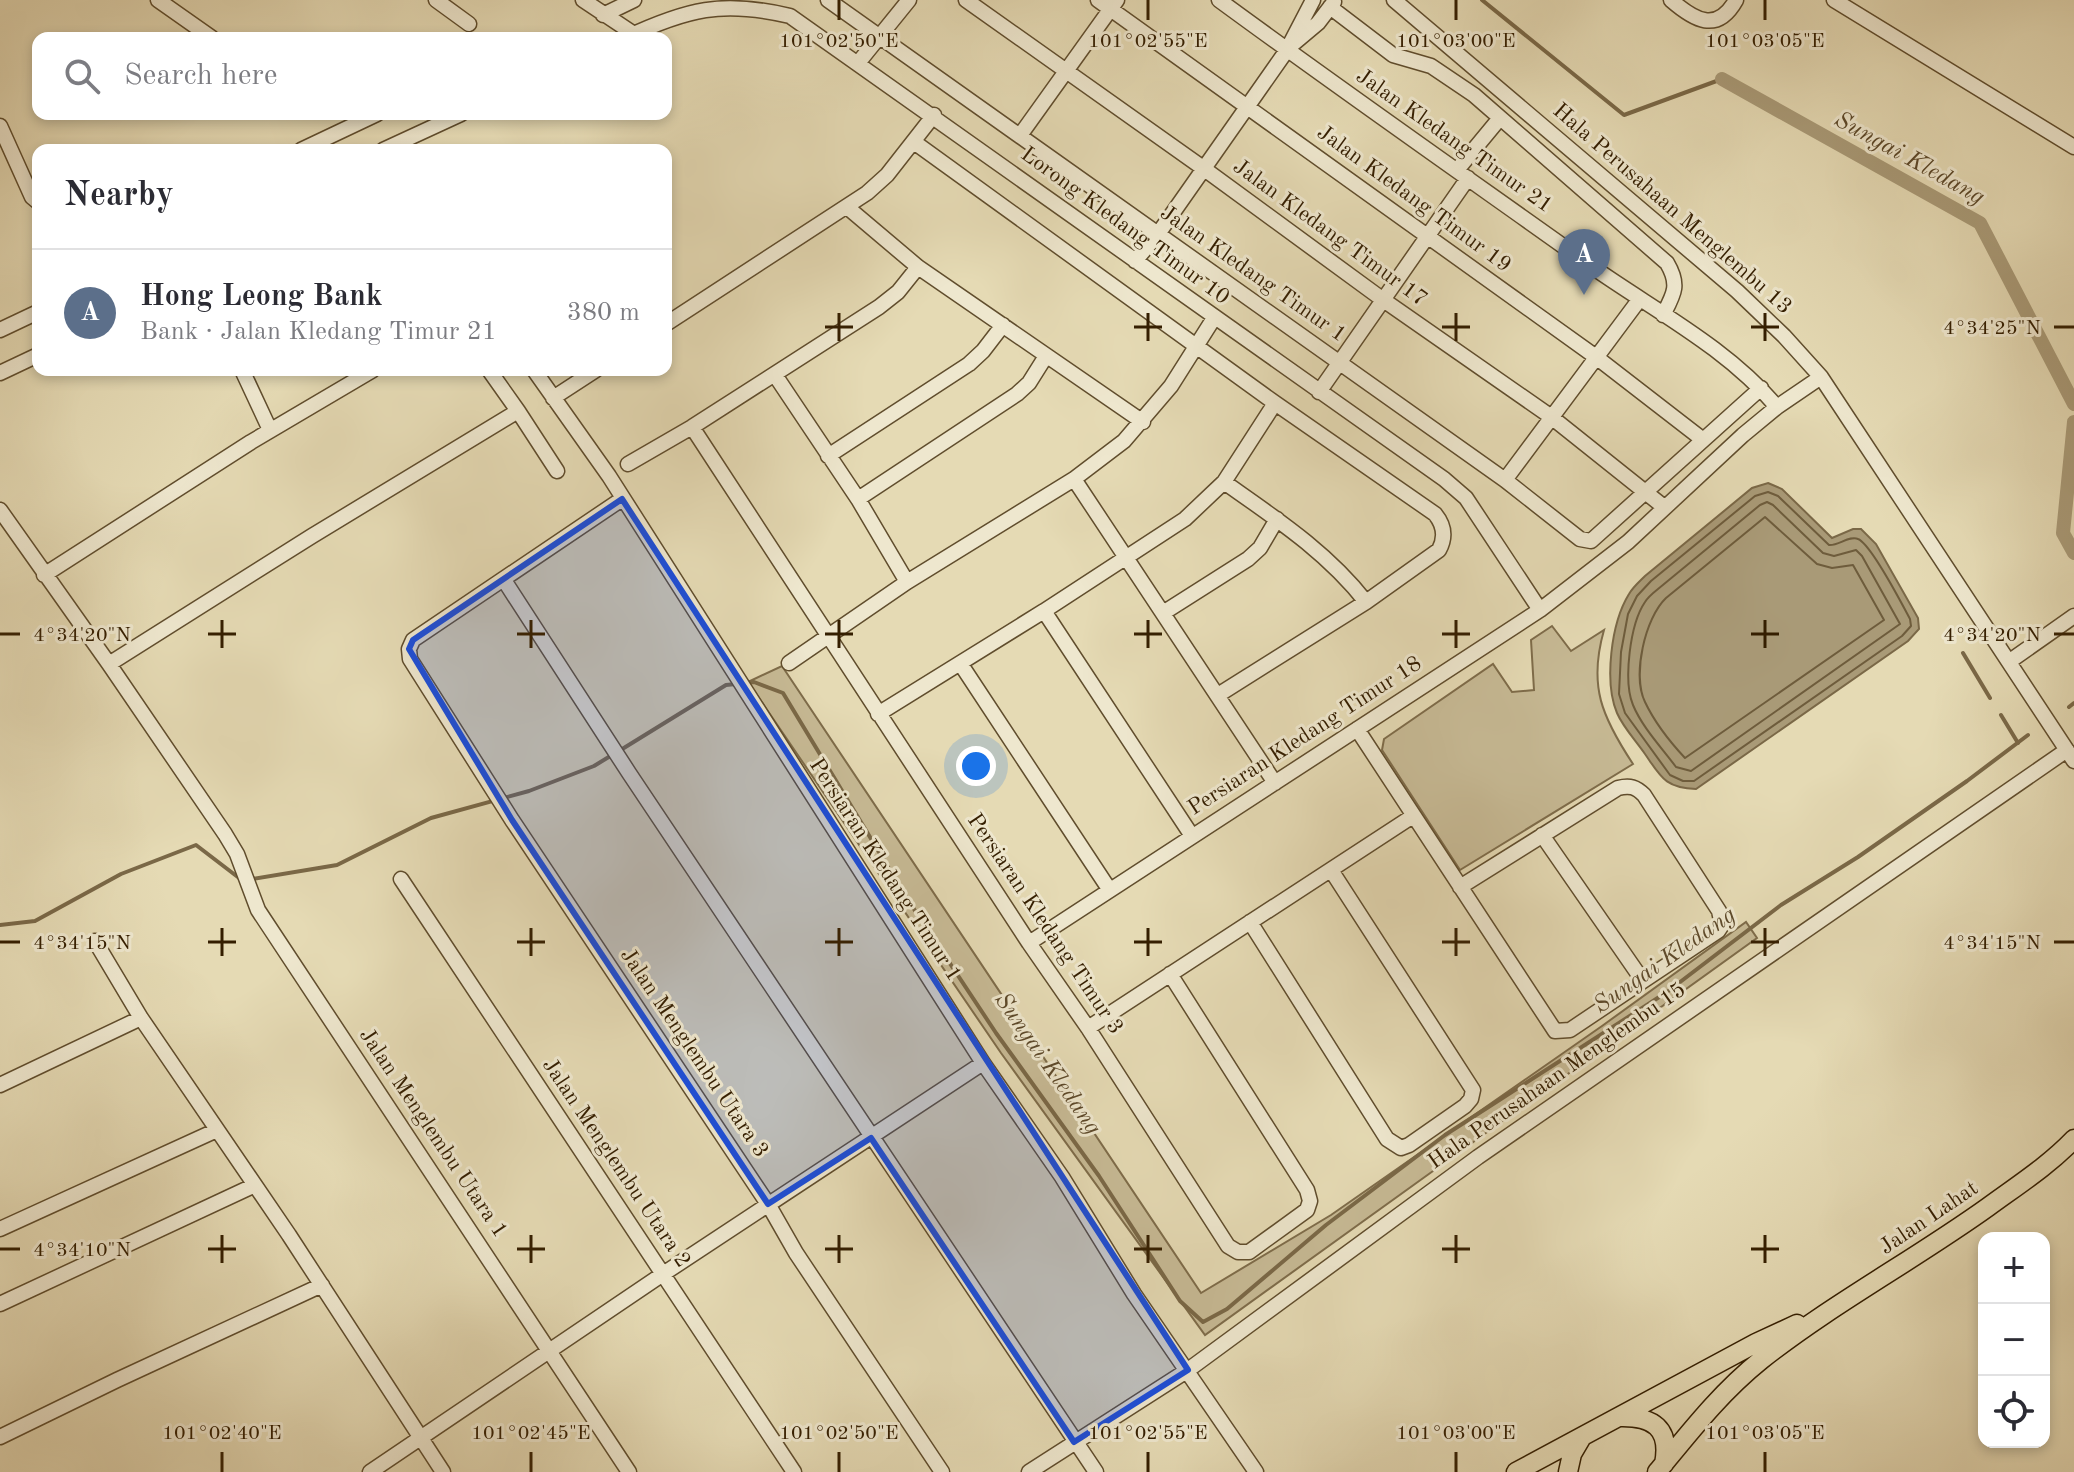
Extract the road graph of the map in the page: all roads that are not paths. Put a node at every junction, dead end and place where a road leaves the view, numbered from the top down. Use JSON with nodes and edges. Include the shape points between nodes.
{"nodes":[{"id":1,"x":158,"y":0,"type":"edge"},
{"id":2,"x":436,"y":0,"type":"edge"},
{"id":3,"x":583,"y":0,"type":"edge"},
{"id":4,"x":634,"y":0,"type":"edge"},
{"id":5,"x":828,"y":0,"type":"edge"},
{"id":6,"x":909,"y":0,"type":"edge"},
{"id":7,"x":966,"y":0,"type":"edge"},
{"id":8,"x":1219,"y":0,"type":"edge"},
{"id":9,"x":1313,"y":0,"type":"edge"},
{"id":10,"x":1394,"y":0,"type":"edge"},
{"id":11,"x":1671,"y":0,"type":"edge"},
{"id":12,"x":1736,"y":0,"type":"edge"},
{"id":13,"x":1834,"y":0,"type":"edge"},
{"id":14,"x":1108,"y":3,"type":"edge"},
{"id":15,"x":1333,"y":4,"type":"edge"},
{"id":16,"x":603,"y":15,"type":"junction"},
{"id":17,"x":469,"y":24,"type":"dead end"},
{"id":18,"x":203,"y":32,"type":"edge"},
{"id":19,"x":624,"y":32,"type":"edge"},
{"id":20,"x":638,"y":32,"type":"edge"},
{"id":21,"x":881,"y":36,"type":"junction"},
{"id":22,"x":1287,"y":50,"type":"junction"},
{"id":23,"x":858,"y":63,"type":"junction"},
{"id":24,"x":1067,"y":70,"type":"junction"},
{"id":25,"x":1247,"y":106,"type":"junction"},
{"id":26,"x":934,"y":115,"type":"junction"},
{"id":27,"x":1500,"y":118,"type":"junction"},
{"id":28,"x":364,"y":120,"type":"edge"},
{"id":29,"x":446,"y":120,"type":"edge"},
{"id":30,"x":0,"y":126,"type":"edge"},
{"id":31,"x":1021,"y":134,"type":"junction"},
{"id":32,"x":914,"y":142,"type":"junction"},
{"id":33,"x":314,"y":144,"type":"edge"},
{"id":34,"x":406,"y":144,"type":"edge"},
{"id":35,"x":2074,"y":147,"type":"edge"},
{"id":36,"x":1203,"y":168,"type":"junction"},
{"id":37,"x":1462,"y":174,"type":"junction"},
{"id":38,"x":32,"y":197,"type":"edge"},
{"id":39,"x":847,"y":207,"type":"junction"},
{"id":40,"x":1158,"y":234,"type":"junction"},
{"id":41,"x":1427,"y":235,"type":"junction"},
{"id":42,"x":1135,"y":261,"type":"junction"},
{"id":43,"x":918,"y":267,"type":"junction"},
{"id":44,"x":1382,"y":299,"type":"junction"},
{"id":45,"x":1639,"y":300,"type":"junction"},
{"id":46,"x":32,"y":315,"type":"edge"},
{"id":47,"x":1663,"y":315,"type":"junction"},
{"id":48,"x":1214,"y":318,"type":"junction"},
{"id":49,"x":672,"y":320,"type":"edge"},
{"id":50,"x":1003,"y":325,"type":"junction"},
{"id":51,"x":0,"y":330,"type":"edge"},
{"id":52,"x":1198,"y":346,"type":"junction"},
{"id":53,"x":1046,"y":356,"type":"junction"},
{"id":54,"x":1596,"y":357,"type":"junction"},
{"id":55,"x":32,"y":358,"type":"edge"},
{"id":56,"x":1339,"y":362,"type":"junction"},
{"id":57,"x":0,"y":373,"type":"edge"},
{"id":58,"x":775,"y":375,"type":"junction"},
{"id":59,"x":245,"y":376,"type":"edge"},
{"id":60,"x":363,"y":376,"type":"edge"},
{"id":61,"x":493,"y":376,"type":"edge"},
{"id":62,"x":538,"y":376,"type":"edge"},
{"id":63,"x":587,"y":376,"type":"edge"},
{"id":64,"x":1821,"y":377,"type":"junction"},
{"id":65,"x":1761,"y":388,"type":"junction"},
{"id":66,"x":1319,"y":392,"type":"junction"},
{"id":67,"x":553,"y":398,"type":"junction"},
{"id":68,"x":1275,"y":403,"type":"junction"},
{"id":69,"x":1777,"y":407,"type":"junction"},
{"id":70,"x":518,"y":411,"type":"junction"},
{"id":71,"x":1550,"y":416,"type":"junction"},
{"id":72,"x":1143,"y":422,"type":"junction"},
{"id":73,"x":692,"y":427,"type":"junction"},
{"id":74,"x":270,"y":430,"type":"junction"},
{"id":75,"x":1702,"y":439,"type":"junction"},
{"id":76,"x":828,"y":456,"type":"junction"},
{"id":77,"x":628,"y":464,"type":"dead end"},
{"id":78,"x":557,"y":471,"type":"dead end"},
{"id":79,"x":1074,"y":479,"type":"junction"},
{"id":80,"x":1505,"y":480,"type":"junction"},
{"id":81,"x":1224,"y":482,"type":"junction"},
{"id":82,"x":1646,"y":492,"type":"junction"},
{"id":83,"x":622,"y":499,"type":"junction"},
{"id":84,"x":858,"y":499,"type":"junction"},
{"id":85,"x":1664,"y":507,"type":"junction"},
{"id":86,"x":0,"y":510,"type":"edge"},
{"id":87,"x":1277,"y":519,"type":"junction"},
{"id":88,"x":1126,"y":558,"type":"junction"},
{"id":89,"x":44,"y":575,"type":"junction"},
{"id":90,"x":504,"y":580,"type":"junction"},
{"id":91,"x":907,"y":582,"type":"junction"},
{"id":92,"x":1366,"y":602,"type":"junction"},
{"id":93,"x":1540,"y":610,"type":"junction"},
{"id":94,"x":1044,"y":611,"type":"junction"},
{"id":95,"x":1163,"y":613,"type":"junction"},
{"id":96,"x":2074,"y":616,"type":"edge"},
{"id":97,"x":829,"y":637,"type":"junction"},
{"id":98,"x":2010,"y":661,"type":"junction"},
{"id":99,"x":789,"y":663,"type":"dead end"},
{"id":100,"x":960,"y":663,"type":"junction"},
{"id":101,"x":109,"y":664,"type":"junction"},
{"id":102,"x":1218,"y":695,"type":"junction"},
{"id":103,"x":878,"y":714,"type":"junction"},
{"id":104,"x":1357,"y":729,"type":"junction"},
{"id":105,"x":2070,"y":755,"type":"edge"},
{"id":106,"x":1275,"y":783,"type":"junction"},
{"id":107,"x":1413,"y":816,"type":"junction"},
{"id":108,"x":1542,"y":835,"type":"junction"},
{"id":109,"x":1192,"y":836,"type":"junction"},
{"id":110,"x":1331,"y":870,"type":"junction"},
{"id":111,"x":401,"y":879,"type":"dead end"},
{"id":112,"x":1460,"y":887,"type":"junction"},
{"id":113,"x":1109,"y":889,"type":"junction"},
{"id":114,"x":1250,"y":922,"type":"junction"},
{"id":115,"x":95,"y":941,"type":"dead end"},
{"id":116,"x":1029,"y":943,"type":"junction"},
{"id":117,"x":1170,"y":974,"type":"junction"},
{"id":118,"x":1643,"y":981,"type":"junction"},
{"id":119,"x":141,"y":1018,"type":"junction"},
{"id":120,"x":1088,"y":1028,"type":"junction"},
{"id":121,"x":983,"y":1063,"type":"junction"},
{"id":122,"x":0,"y":1085,"type":"edge"},
{"id":123,"x":217,"y":1130,"type":"junction"},
{"id":124,"x":871,"y":1138,"type":"junction"},
{"id":125,"x":2074,"y":1139,"type":"edge"},
{"id":126,"x":2074,"y":1152,"type":"edge"},
{"id":127,"x":2053,"y":1161,"type":"junction"},
{"id":128,"x":255,"y":1185,"type":"junction"},
{"id":129,"x":768,"y":1204,"type":"junction"},
{"id":130,"x":0,"y":1229,"type":"edge"},
{"id":131,"x":663,"y":1274,"type":"junction"},
{"id":132,"x":322,"y":1285,"type":"junction"},
{"id":133,"x":0,"y":1304,"type":"edge"},
{"id":134,"x":1830,"y":1312,"type":"junction"},
{"id":135,"x":551,"y":1350,"type":"junction"},
{"id":136,"x":1188,"y":1370,"type":"junction"},
{"id":137,"x":1618,"y":1418,"type":"junction"},
{"id":138,"x":0,"y":1437,"type":"edge"},
{"id":139,"x":1582,"y":1437,"type":"junction"},
{"id":140,"x":421,"y":1439,"type":"junction"},
{"id":141,"x":1074,"y":1442,"type":"junction"},
{"id":142,"x":1660,"y":1468,"type":"edge"},
{"id":143,"x":370,"y":1472,"type":"edge"},
{"id":144,"x":443,"y":1472,"type":"edge"},
{"id":145,"x":629,"y":1472,"type":"edge"},
{"id":146,"x":794,"y":1472,"type":"edge"},
{"id":147,"x":942,"y":1472,"type":"edge"},
{"id":148,"x":1029,"y":1472,"type":"edge"},
{"id":149,"x":1096,"y":1472,"type":"edge"},
{"id":150,"x":1256,"y":1472,"type":"edge"},
{"id":151,"x":1516,"y":1472,"type":"edge"},
{"id":152,"x":1568,"y":1472,"type":"edge"}],
"edges":[{"from":1,"to":18,"type":"street"},
{"from":2,"to":17,"type":"street"},
{"from":3,"to":16,"type":"street"},
{"from":4,"to":16,"type":"street"},
{"from":5,"to":21,"type":"street","name":"Jalan Kledang Timur 1"},
{"from":6,"to":21,"type":"street"},
{"from":7,"to":24,"type":"street","name":"Jalan Kledang Timur 17"},
{"from":8,"to":22,"type":"street","name":"Jalan Kledang Timur 21"},
{"from":9,"to":22,"type":"street"},
{"from":10,"to":64,"type":"street","name":"Hala Perusahaan Menglembu 13","via":[[1737,291]]},
{"from":11,"to":12,"type":"street","via":[[1697,20],[1716,20]]},
{"from":13,"to":35,"type":"street"},
{"from":14,"to":24,"type":"street"},
{"from":14,"to":25,"type":"street","name":"Jalan Kledang Timur 19"},
{"from":15,"to":22,"type":"street"},
{"from":15,"to":27,"type":"street","via":[[1393,55],[1444,73]]},
{"from":16,"to":19,"type":"street"},
{"from":20,"to":23,"type":"street","name":"Lorong Kledang Timur 10","via":[[707,3],[746,2],[790,16]]},
{"from":21,"to":23,"type":"street"},
{"from":21,"to":31,"type":"street","name":"Jalan Kledang Timur 1"},
{"from":22,"to":25,"type":"street"},
{"from":22,"to":37,"type":"street","name":"Jalan Kledang Timur 21"},
{"from":23,"to":26,"type":"street","name":"Lorong Kledang Timur 10"},
{"from":24,"to":31,"type":"street"},
{"from":24,"to":36,"type":"street","name":"Jalan Kledang Timur 17"},
{"from":25,"to":36,"type":"street"},
{"from":25,"to":41,"type":"street","name":"Jalan Kledang Timur 19"},
{"from":26,"to":32,"type":"street"},
{"from":26,"to":42,"type":"street","name":"Lorong Kledang Timur 10"},
{"from":27,"to":37,"type":"street"},
{"from":27,"to":47,"type":"street","via":[[1667,263],[1675,277]]},
{"from":28,"to":33,"type":"street"},
{"from":29,"to":34,"type":"street"},
{"from":30,"to":38,"type":"street"},
{"from":31,"to":40,"type":"street","name":"Jalan Kledang Timur 1"},
{"from":32,"to":39,"type":"street","via":[[887,175]]},
{"from":32,"to":52,"type":"street"},
{"from":36,"to":40,"type":"street"},
{"from":36,"to":44,"type":"street","name":"Jalan Kledang Timur 17"},
{"from":37,"to":41,"type":"street"},
{"from":37,"to":45,"type":"street","name":"Jalan Kledang Timur 21"},
{"from":39,"to":43,"type":"street"},
{"from":39,"to":49,"type":"street"},
{"from":40,"to":42,"type":"street"},
{"from":40,"to":56,"type":"street","name":"Jalan Kledang Timur 1"},
{"from":41,"to":44,"type":"street"},
{"from":41,"to":54,"type":"street","name":"Jalan Kledang Timur 19"},
{"from":42,"to":48,"type":"street","name":"Lorong Kledang Timur 10"},
{"from":43,"to":50,"type":"street"},
{"from":43,"to":58,"type":"street","via":[[879,307]]},
{"from":44,"to":56,"type":"street"},
{"from":44,"to":71,"type":"street","name":"Jalan Kledang Timur 17"},
{"from":45,"to":47,"type":"street","name":"Jalan Kledang Timur 21"},
{"from":45,"to":54,"type":"street"},
{"from":46,"to":51,"type":"street"},
{"from":47,"to":65,"type":"street","name":"Jalan Kledang Timur 21"},
{"from":48,"to":52,"type":"street"},
{"from":48,"to":66,"type":"street","name":"Lorong Kledang Timur 10"},
{"from":50,"to":53,"type":"street"},
{"from":50,"to":76,"type":"street","via":[[969,364]]},
{"from":52,"to":68,"type":"street"},
{"from":52,"to":72,"type":"street"},
{"from":53,"to":72,"type":"street"},
{"from":53,"to":84,"type":"street","via":[[1017,394]]},
{"from":54,"to":71,"type":"street"},
{"from":54,"to":75,"type":"street","name":"Jalan Kledang Timur 19"},
{"from":55,"to":57,"type":"street"},
{"from":56,"to":66,"type":"street"},
{"from":56,"to":80,"type":"street","name":"Jalan Kledang Timur 1"},
{"from":58,"to":73,"type":"street"},
{"from":58,"to":76,"type":"street"},
{"from":59,"to":74,"type":"street"},
{"from":60,"to":74,"type":"street"},
{"from":61,"to":70,"type":"street"},
{"from":62,"to":67,"type":"street","name":"Persiaran Kledang Timur 1"},
{"from":63,"to":67,"type":"street"},
{"from":64,"to":69,"type":"street","name":"Persiaran Kledang Timur 18"},
{"from":64,"to":98,"type":"street","name":"Hala Perusahaan Menglembu 13"},
{"from":65,"to":69,"type":"street","name":"Jalan Kledang Timur 21"},
{"from":65,"to":75,"type":"street"},
{"from":66,"to":93,"type":"street","name":"Lorong Kledang Timur 10","via":[[1466,498]]},
{"from":67,"to":83,"type":"street","name":"Persiaran Kledang Timur 1"},
{"from":68,"to":81,"type":"street"},
{"from":68,"to":92,"type":"street","via":[[1441,522],[1439,550]]},
{"from":69,"to":85,"type":"street","name":"Persiaran Kledang Timur 18"},
{"from":70,"to":78,"type":"street"},
{"from":70,"to":101,"type":"street"},
{"from":71,"to":80,"type":"street"},
{"from":71,"to":82,"type":"street","name":"Jalan Kledang Timur 17"},
{"from":72,"to":79,"type":"street"},
{"from":73,"to":77,"type":"street"},
{"from":73,"to":97,"type":"street","name":"Persiaran Kledang Timur 3"},
{"from":74,"to":89,"type":"street"},
{"from":75,"to":82,"type":"street"},
{"from":76,"to":84,"type":"street"},
{"from":79,"to":88,"type":"street"},
{"from":79,"to":91,"type":"street"},
{"from":80,"to":82,"type":"street","name":"Jalan Kledang Timur 1","via":[[1580,539],[1591,541]]},
{"from":81,"to":87,"type":"street"},
{"from":81,"to":88,"type":"street","via":[[1185,519]]},
{"from":82,"to":85,"type":"street","name":"Jalan Kledang Timur 17"},
{"from":83,"to":90,"type":"street"},
{"from":83,"to":121,"type":"street","name":"Persiaran Kledang Timur 1"},
{"from":84,"to":91,"type":"street"},
{"from":85,"to":93,"type":"street","name":"Persiaran Kledang Timur 18","via":[[1600,566]]},
{"from":86,"to":89,"type":"street","name":"Jalan Menglembu Utara 1"},
{"from":87,"to":92,"type":"street","via":[[1314,548]]},
{"from":87,"to":95,"type":"street","via":[[1248,559]]},
{"from":88,"to":94,"type":"street"},
{"from":88,"to":95,"type":"street"},
{"from":89,"to":101,"type":"street","name":"Jalan Menglembu Utara 1"},
{"from":90,"to":124,"type":"street"},
{"from":90,"to":129,"type":"street","name":"Jalan Menglembu Utara 3","via":[[413,640],[410,659]]},
{"from":91,"to":97,"type":"street"},
{"from":92,"to":102,"type":"street"},
{"from":93,"to":104,"type":"street","name":"Persiaran Kledang Timur 18"},
{"from":94,"to":100,"type":"street"},
{"from":94,"to":109,"type":"street"},
{"from":95,"to":102,"type":"street"},
{"from":96,"to":98,"type":"street"},
{"from":97,"to":99,"type":"street"},
{"from":97,"to":103,"type":"street","name":"Persiaran Kledang Timur 3"},
{"from":98,"to":105,"type":"street","name":"Hala Perusahaan Menglembu 13"},
{"from":100,"to":103,"type":"street"},
{"from":100,"to":113,"type":"street"},
{"from":101,"to":135,"type":"street","name":"Jalan Menglembu Utara 1","via":[[237,854],[258,910]]},
{"from":102,"to":106,"type":"street"},
{"from":103,"to":116,"type":"street","name":"Persiaran Kledang Timur 3"},
{"from":104,"to":106,"type":"street","name":"Persiaran Kledang Timur 18"},
{"from":104,"to":107,"type":"street"},
{"from":105,"to":136,"type":"street","name":"Hala Perusahaan Menglembu 15","via":[[1478,1157]]},
{"from":106,"to":109,"type":"street","name":"Persiaran Kledang Timur 18"},
{"from":107,"to":110,"type":"street"},
{"from":107,"to":112,"type":"street"},
{"from":108,"to":112,"type":"street"},
{"from":108,"to":118,"type":"street"},
{"from":108,"to":118,"type":"street","via":[[1618,788],[1637,788],[1723,918],[1718,931]]},
{"from":109,"to":113,"type":"street","name":"Persiaran Kledang Timur 18"},
{"from":110,"to":114,"type":"street"},
{"from":110,"to":114,"type":"street","via":[[1473,1090],[1465,1106],[1409,1145],[1401,1148],[1387,1139]]},
{"from":111,"to":131,"type":"street","name":"Jalan Menglembu Utara 2"},
{"from":112,"to":118,"type":"street","via":[[1555,1031],[1570,1030]]},
{"from":113,"to":116,"type":"street","name":"Persiaran Kledang Timur 18"},
{"from":114,"to":117,"type":"street"},
{"from":115,"to":119,"type":"street"},
{"from":116,"to":120,"type":"street","name":"Persiaran Kledang Timur 3"},
{"from":117,"to":120,"type":"street"},
{"from":117,"to":120,"type":"street","name":"Persiaran Kledang Timur 3","via":[[1307,1190],[1307,1210],[1249,1252],[1228,1246]]},
{"from":119,"to":122,"type":"street"},
{"from":119,"to":123,"type":"street"},
{"from":121,"to":124,"type":"street"},
{"from":121,"to":136,"type":"street","name":"Persiaran Kledang Timur 1"},
{"from":123,"to":128,"type":"street"},
{"from":123,"to":130,"type":"street"},
{"from":124,"to":129,"type":"street"},
{"from":124,"to":141,"type":"street"},
{"from":125,"to":127,"type":"main road","name":"Jalan Lahat"},
{"from":126,"to":127,"type":"main road","name":"Jalan Lahat"},
{"from":127,"to":134,"type":"main road","name":"Jalan Lahat"},
{"from":128,"to":132,"type":"street"},
{"from":128,"to":133,"type":"street"},
{"from":129,"to":131,"type":"street"},
{"from":129,"to":147,"type":"street","name":"Jalan Menglembu Utara 3"},
{"from":131,"to":135,"type":"street"},
{"from":131,"to":146,"type":"street","name":"Jalan Menglembu Utara 2"},
{"from":132,"to":138,"type":"street"},
{"from":132,"to":140,"type":"street"},
{"from":134,"to":137,"type":"main road","name":"Jalan Lahat","via":[[1756,1343]]},
{"from":134,"to":142,"type":"main road","name":"Jalan Lahat","via":[[1719,1397]]},
{"from":135,"to":140,"type":"street"},
{"from":135,"to":145,"type":"street","name":"Jalan Menglembu Utara 1"},
{"from":136,"to":141,"type":"street","name":"Hala Perusahaan Menglembu 15"},
{"from":136,"to":150,"type":"street","name":"Persiaran Kledang Timur 1"},
{"from":137,"to":139,"type":"main road","name":"Jalan Lahat"},
{"from":137,"to":142,"type":"main road","via":[[1635,1417],[1660,1429],[1667,1450]]},
{"from":139,"to":151,"type":"main road","name":"Jalan Lahat"},
{"from":139,"to":152,"type":"main road"},
{"from":140,"to":143,"type":"street"},
{"from":140,"to":144,"type":"street"},
{"from":141,"to":148,"type":"street","name":"Hala Perusahaan Menglembu 15"},
{"from":141,"to":149,"type":"street"}]}
